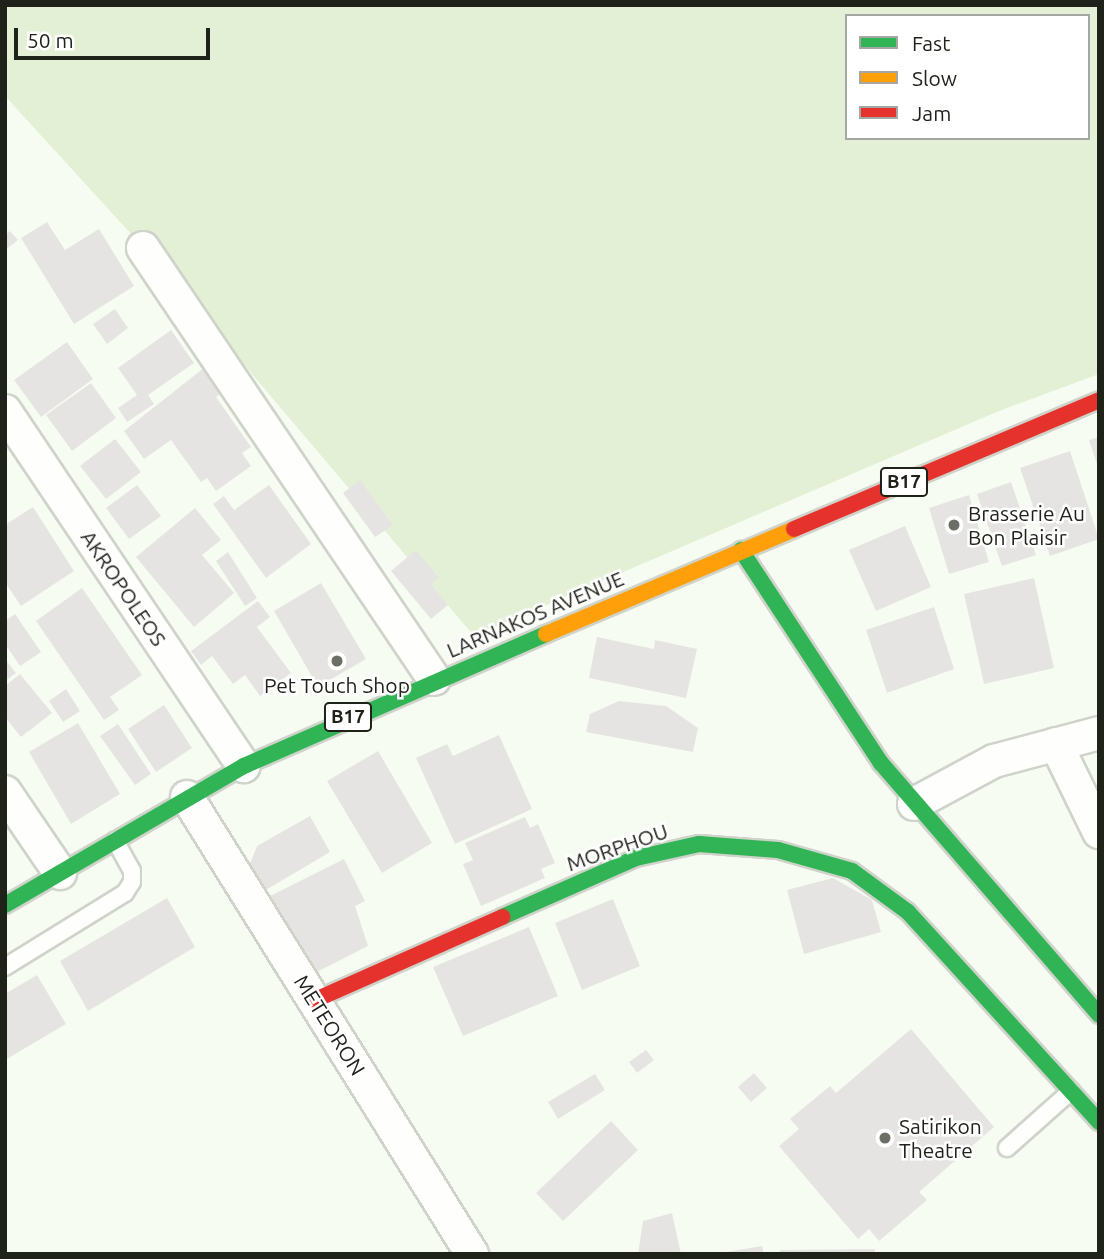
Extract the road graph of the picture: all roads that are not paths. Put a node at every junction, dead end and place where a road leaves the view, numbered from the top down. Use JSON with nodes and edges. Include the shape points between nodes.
{"nodes":[{"id":1,"x":143,"y":248,"type":"dead end"},
{"id":2,"x":1099,"y":400,"type":"edge"},
{"id":3,"x":5,"y":411,"type":"edge"},
{"id":4,"x":741,"y":550,"type":"junction"},
{"id":5,"x":434,"y":678,"type":"junction"},
{"id":6,"x":1099,"y":733,"type":"edge"},
{"id":7,"x":1056,"y":744,"type":"junction"},
{"id":8,"x":244,"y":766,"type":"junction"},
{"id":9,"x":5,"y":792,"type":"edge"},
{"id":10,"x":187,"y":797,"type":"junction"},
{"id":11,"x":914,"y":804,"type":"junction"},
{"id":12,"x":1099,"y":832,"type":"edge"},
{"id":13,"x":115,"y":840,"type":"junction"},
{"id":14,"x":60,"y":873,"type":"junction"},
{"id":15,"x":5,"y":905,"type":"edge"},
{"id":16,"x":5,"y":967,"type":"edge"},
{"id":17,"x":314,"y":1000,"type":"junction"},
{"id":18,"x":1099,"y":1015,"type":"edge"},
{"id":19,"x":1071,"y":1091,"type":"junction"},
{"id":20,"x":1099,"y":1122,"type":"edge"},
{"id":21,"x":1007,"y":1148,"type":"dead end"},
{"id":22,"x":472,"y":1254,"type":"edge"}],
"edges":[{"from":1,"to":5,"type":"street"},
{"from":2,"to":4,"type":"street","name":"LARNAKOS AVENUE","number":"B17"},
{"from":3,"to":8,"type":"street","name":"AKROPOLEOS"},
{"from":4,"to":5,"type":"street","name":"LARNAKOS AVENUE","number":"B17"},
{"from":4,"to":11,"type":"street","via":[[849,718]]},
{"from":5,"to":8,"type":"street","name":"LARNAKOS AVENUE","number":"B17"},
{"from":6,"to":7,"type":"street"},
{"from":7,"to":11,"type":"street","via":[[967,773]]},
{"from":7,"to":12,"type":"street"},
{"from":8,"to":10,"type":"street","name":"LARNAKOS AVENUE","number":"B17"},
{"from":9,"to":14,"type":"street"},
{"from":10,"to":13,"type":"street","name":"LARNAKOS AVENUE","number":"B17"},
{"from":10,"to":17,"type":"street","name":"METEORON"},
{"from":11,"to":18,"type":"street"},
{"from":13,"to":14,"type":"street","name":"LARNAKOS AVENUE","number":"B17"},
{"from":13,"to":16,"type":"lane","via":[[132,871],[132,883],[125,893]]},
{"from":14,"to":15,"type":"street","name":"LARNAKOS AVENUE","number":"B17"},
{"from":17,"to":19,"type":"street","name":"MORPHOU","via":[[608,868],[667,849],[741,845],[825,861],[873,886],[908,912]]},
{"from":17,"to":22,"type":"street","name":"METEORON"},
{"from":19,"to":20,"type":"street","name":"MORPHOU"},
{"from":19,"to":21,"type":"lane"}]}
